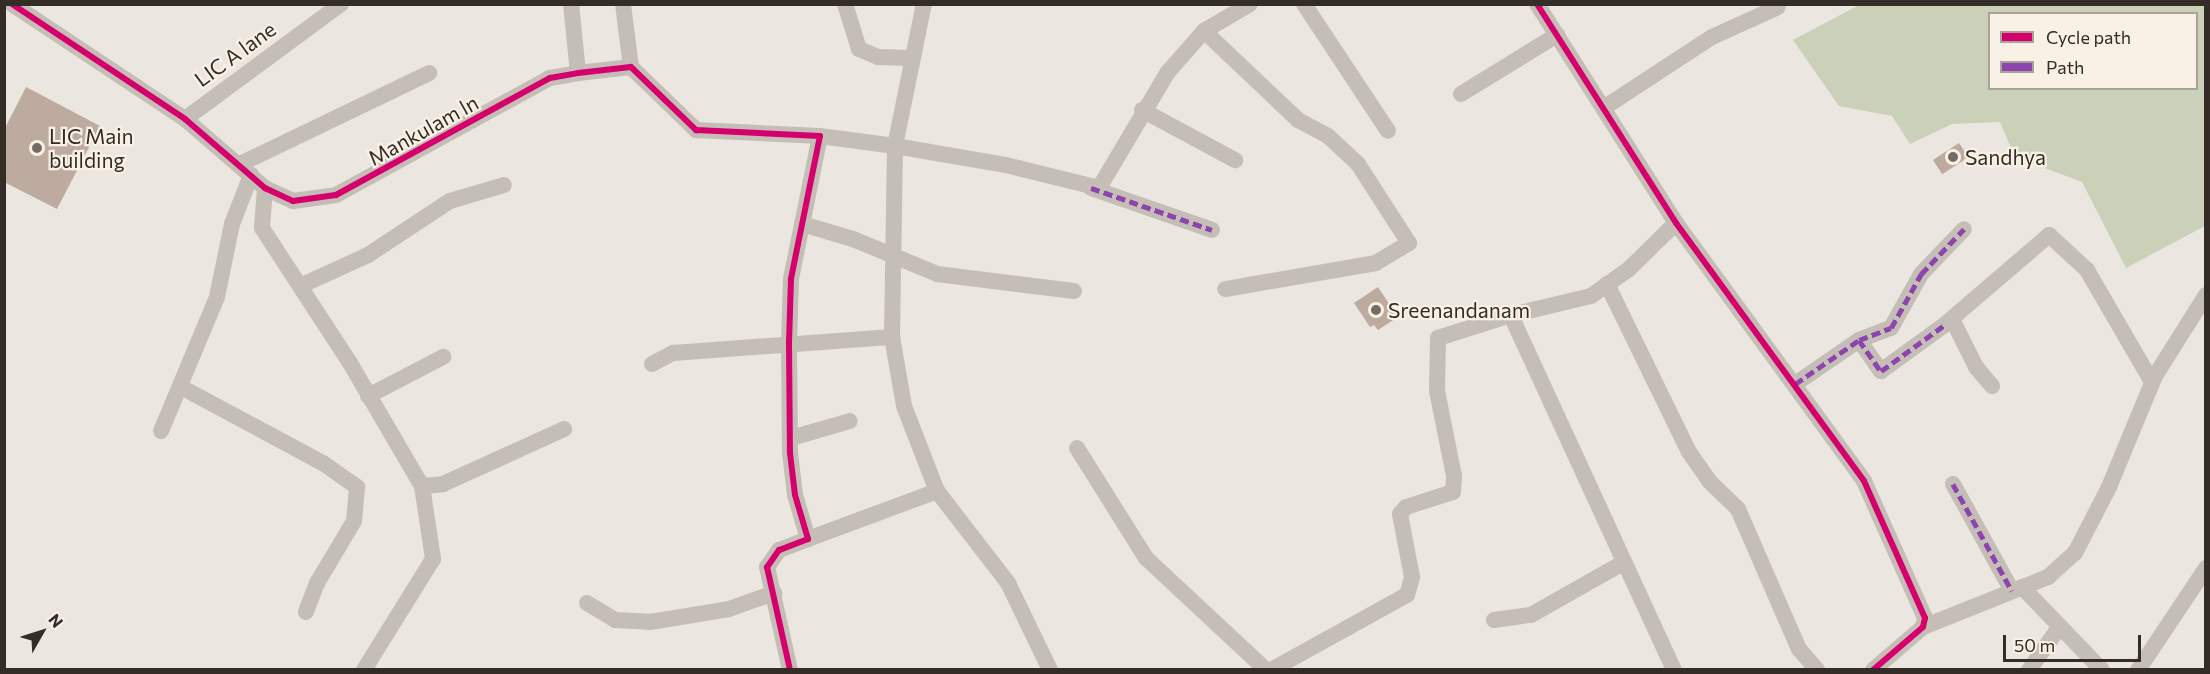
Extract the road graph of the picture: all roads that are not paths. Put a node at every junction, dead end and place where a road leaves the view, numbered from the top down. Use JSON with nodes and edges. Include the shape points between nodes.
{"nodes":[{"id":1,"x":12,"y":4,"type":"edge"},
{"id":2,"x":341,"y":4,"type":"edge"},
{"id":3,"x":571,"y":4,"type":"edge"},
{"id":4,"x":623,"y":4,"type":"edge"},
{"id":5,"x":845,"y":4,"type":"edge"},
{"id":6,"x":924,"y":4,"type":"edge"},
{"id":7,"x":1250,"y":4,"type":"edge"},
{"id":8,"x":1304,"y":4,"type":"edge"},
{"id":9,"x":1537,"y":4,"type":"edge"},
{"id":10,"x":1778,"y":8,"type":"dead end"},
{"id":11,"x":1204,"y":31,"type":"junction"},
{"id":12,"x":1557,"y":35,"type":"junction"},
{"id":13,"x":910,"y":58,"type":"junction"},
{"id":14,"x":631,"y":67,"type":"junction"},
{"id":15,"x":429,"y":73,"type":"dead end"},
{"id":16,"x":578,"y":73,"type":"junction"},
{"id":17,"x":1461,"y":94,"type":"dead end"},
{"id":18,"x":1605,"y":107,"type":"junction"},
{"id":19,"x":1142,"y":110,"type":"junction"},
{"id":20,"x":185,"y":119,"type":"junction"},
{"id":21,"x":1388,"y":131,"type":"dead end"},
{"id":22,"x":820,"y":136,"type":"junction"},
{"id":23,"x":895,"y":146,"type":"junction"},
{"id":24,"x":1235,"y":160,"type":"dead end"},
{"id":25,"x":245,"y":169,"type":"junction"},
{"id":26,"x":504,"y":185,"type":"dead end"},
{"id":27,"x":266,"y":188,"type":"junction"},
{"id":28,"x":1091,"y":188,"type":"junction"},
{"id":29,"x":802,"y":224,"type":"junction"},
{"id":30,"x":1676,"y":224,"type":"junction"},
{"id":31,"x":1964,"y":229,"type":"dead end"},
{"id":32,"x":1212,"y":231,"type":"dead end"},
{"id":33,"x":891,"y":255,"type":"junction"},
{"id":34,"x":1607,"y":284,"type":"junction"},
{"id":35,"x":300,"y":286,"type":"junction"},
{"id":36,"x":1225,"y":289,"type":"dead end"},
{"id":37,"x":1074,"y":291,"type":"dead end"},
{"id":38,"x":2205,"y":296,"type":"edge"},
{"id":39,"x":1512,"y":315,"type":"junction"},
{"id":40,"x":1952,"y":319,"type":"junction"},
{"id":41,"x":892,"y":337,"type":"junction"},
{"id":42,"x":1858,"y":340,"type":"junction"},
{"id":43,"x":789,"y":342,"type":"junction"},
{"id":44,"x":443,"y":357,"type":"dead end"},
{"id":45,"x":652,"y":364,"type":"dead end"},
{"id":46,"x":2152,"y":382,"type":"junction"},
{"id":47,"x":1795,"y":384,"type":"junction"},
{"id":48,"x":1992,"y":386,"type":"dead end"},
{"id":49,"x":181,"y":387,"type":"junction"},
{"id":50,"x":368,"y":396,"type":"junction"},
{"id":51,"x":850,"y":421,"type":"dead end"},
{"id":52,"x":564,"y":429,"type":"dead end"},
{"id":53,"x":161,"y":431,"type":"dead end"},
{"id":54,"x":791,"y":438,"type":"junction"},
{"id":55,"x":1077,"y":448,"type":"dead end"},
{"id":56,"x":1953,"y":484,"type":"dead end"},
{"id":57,"x":422,"y":486,"type":"junction"},
{"id":58,"x":937,"y":491,"type":"junction"},
{"id":59,"x":808,"y":539,"type":"junction"},
{"id":60,"x":1623,"y":563,"type":"junction"},
{"id":61,"x":2205,"y":568,"type":"edge"},
{"id":62,"x":2017,"y":589,"type":"junction"},
{"id":63,"x":774,"y":593,"type":"junction"},
{"id":64,"x":586,"y":603,"type":"dead end"},
{"id":65,"x":306,"y":612,"type":"dead end"},
{"id":66,"x":1494,"y":620,"type":"dead end"},
{"id":67,"x":1923,"y":627,"type":"junction"},
{"id":68,"x":2058,"y":628,"type":"junction"},
{"id":69,"x":369,"y":668,"type":"edge"},
{"id":70,"x":790,"y":669,"type":"edge"},
{"id":71,"x":1050,"y":669,"type":"edge"},
{"id":72,"x":1266,"y":669,"type":"edge"},
{"id":73,"x":1272,"y":669,"type":"edge"},
{"id":74,"x":1674,"y":669,"type":"edge"},
{"id":75,"x":1817,"y":669,"type":"edge"},
{"id":76,"x":1873,"y":669,"type":"edge"},
{"id":77,"x":2029,"y":669,"type":"edge"},
{"id":78,"x":2102,"y":669,"type":"edge"},
{"id":79,"x":2138,"y":669,"type":"edge"}],
"edges":[{"from":1,"to":20,"type":"street","name":"Mankulam ln"},
{"from":2,"to":20,"type":"street","name":"LIC A lane"},
{"from":3,"to":16,"type":"street"},
{"from":4,"to":14,"type":"street"},
{"from":5,"to":13,"type":"street","via":[[859,50],[878,57]]},
{"from":6,"to":13,"type":"street"},
{"from":7,"to":11,"type":"street"},
{"from":8,"to":21,"type":"street"},
{"from":9,"to":12,"type":"street"},
{"from":10,"to":18,"type":"street","via":[[1712,37]]},
{"from":11,"to":19,"type":"street"},
{"from":11,"to":36,"type":"street","via":[[1298,120],[1328,136],[1358,164],[1409,243],[1376,263]]},
{"from":12,"to":17,"type":"street"},
{"from":12,"to":18,"type":"street"},
{"from":13,"to":23,"type":"street"},
{"from":14,"to":16,"type":"street","name":"Mankulam ln"},
{"from":14,"to":22,"type":"street","via":[[696,130]]},
{"from":15,"to":25,"type":"street"},
{"from":16,"to":27,"type":"street","name":"Mankulam ln","via":[[550,78],[336,195],[293,201]]},
{"from":18,"to":30,"type":"street"},
{"from":19,"to":24,"type":"street"},
{"from":19,"to":28,"type":"street","via":[[1105,184]]},
{"from":20,"to":25,"type":"street","name":"Mankulam ln"},
{"from":22,"to":23,"type":"street"},
{"from":22,"to":29,"type":"street"},
{"from":23,"to":28,"type":"street","via":[[1006,165]]},
{"from":23,"to":33,"type":"street"},
{"from":25,"to":27,"type":"street","name":"Mankulam ln"},
{"from":25,"to":49,"type":"street","via":[[218,297]]},
{"from":26,"to":35,"type":"street","via":[[450,201],[368,255]]},
{"from":27,"to":35,"type":"street","via":[[262,228]]},
{"from":28,"to":32,"type":"street"},
{"from":29,"to":33,"type":"street"},
{"from":29,"to":43,"type":"street","via":[[790,279]]},
{"from":30,"to":34,"type":"street","via":[[1660,242]]},
{"from":30,"to":47,"type":"street"},
{"from":31,"to":42,"type":"street","via":[[1922,274],[1892,328]]},
{"from":33,"to":37,"type":"street","via":[[937,274]]},
{"from":33,"to":41,"type":"street"},
{"from":34,"to":39,"type":"street","via":[[1591,296]]},
{"from":34,"to":75,"type":"street","via":[[1689,452],[1709,481],[1738,509],[1799,649]]},
{"from":35,"to":50,"type":"street"},
{"from":38,"to":46,"type":"street"},
{"from":39,"to":60,"type":"street"},
{"from":39,"to":73,"type":"street","via":[[1438,338],[1437,391],[1454,476],[1453,492],[1406,507],[1400,514],[1412,577],[1407,595]]},
{"from":40,"to":42,"type":"street","via":[[1881,371]]},
{"from":40,"to":46,"type":"street","via":[[2049,235],[2087,270]]},
{"from":40,"to":48,"type":"street","via":[[1976,367]]},
{"from":41,"to":43,"type":"street"},
{"from":41,"to":58,"type":"street","via":[[904,406]]},
{"from":42,"to":47,"type":"street"},
{"from":43,"to":45,"type":"street","via":[[673,353]]},
{"from":43,"to":54,"type":"street"},
{"from":44,"to":50,"type":"street"},
{"from":46,"to":62,"type":"street","via":[[2109,487],[2076,553],[2048,577]]},
{"from":47,"to":67,"type":"street","via":[[1864,481],[1920,604]]},
{"from":49,"to":53,"type":"street"},
{"from":49,"to":65,"type":"street","via":[[323,463],[357,487],[354,521],[317,583]]},
{"from":50,"to":57,"type":"street"},
{"from":51,"to":54,"type":"street"},
{"from":52,"to":57,"type":"street","via":[[443,484]]},
{"from":54,"to":59,"type":"street","via":[[795,495]]},
{"from":55,"to":72,"type":"street","via":[[1146,558]]},
{"from":56,"to":62,"type":"street"},
{"from":57,"to":69,"type":"street","via":[[433,559]]},
{"from":58,"to":59,"type":"street"},
{"from":58,"to":71,"type":"street","via":[[1008,583]]},
{"from":59,"to":63,"type":"street","via":[[770,559]]},
{"from":60,"to":66,"type":"street","via":[[1531,615]]},
{"from":60,"to":74,"type":"street"},
{"from":61,"to":79,"type":"street"},
{"from":62,"to":67,"type":"street"},
{"from":62,"to":68,"type":"street"},
{"from":63,"to":64,"type":"street","via":[[729,609],[650,622],[615,620]]},
{"from":63,"to":70,"type":"street"},
{"from":67,"to":76,"type":"street"},
{"from":68,"to":77,"type":"street"},
{"from":68,"to":78,"type":"street"}]}
